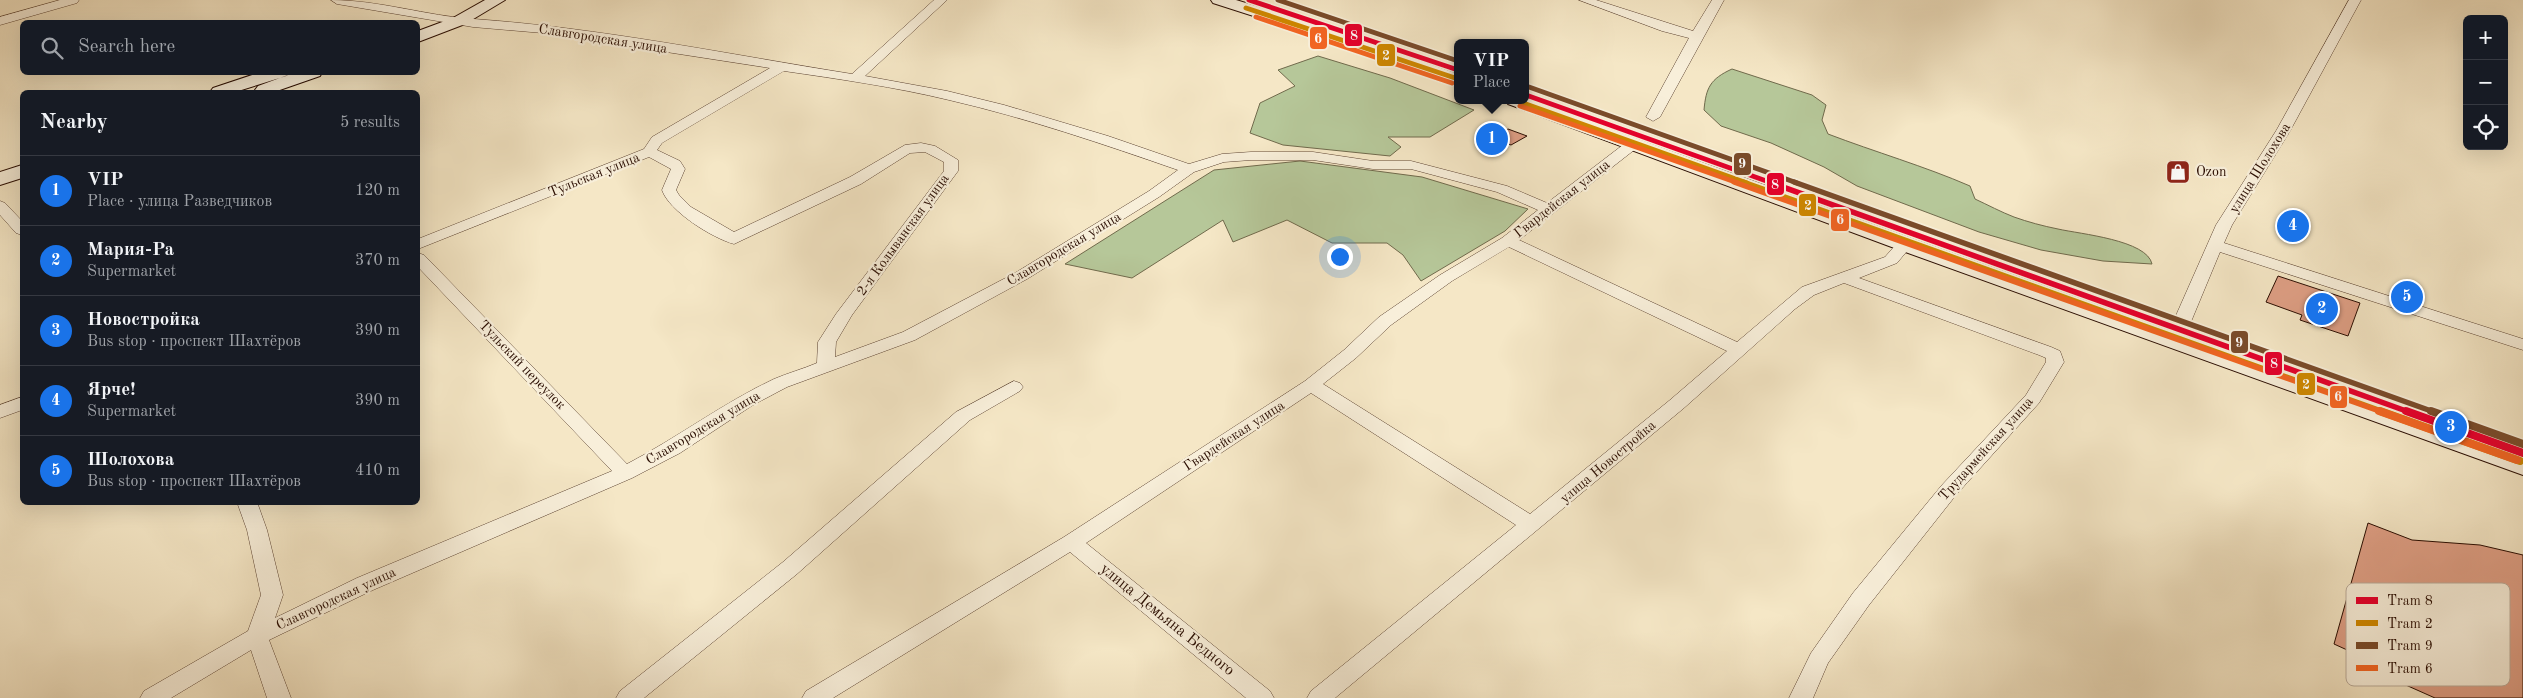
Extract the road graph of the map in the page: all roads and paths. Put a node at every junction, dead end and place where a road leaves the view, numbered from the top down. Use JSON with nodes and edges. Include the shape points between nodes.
{"nodes":[{"id":1,"x":74,"y":0,"type":"edge"},
{"id":2,"x":337,"y":0,"type":"edge"},
{"id":3,"x":468,"y":0,"type":"edge"},
{"id":4,"x":497,"y":0,"type":"edge"},
{"id":5,"x":942,"y":0,"type":"edge"},
{"id":6,"x":1219,"y":0,"type":"edge"},
{"id":7,"x":1585,"y":0,"type":"edge"},
{"id":8,"x":1718,"y":0,"type":"edge"},
{"id":9,"x":2355,"y":0,"type":"edge"},
{"id":10,"x":436,"y":16,"type":"junction"},
{"id":11,"x":0,"y":20,"type":"edge"},
{"id":12,"x":458,"y":20,"type":"junction"},
{"id":13,"x":420,"y":24,"type":"edge"},
{"id":14,"x":420,"y":36,"type":"edge"},
{"id":15,"x":1696,"y":36,"type":"junction"},
{"id":16,"x":783,"y":66,"type":"junction"},
{"id":17,"x":271,"y":75,"type":"edge"},
{"id":18,"x":305,"y":75,"type":"edge"},
{"id":19,"x":855,"y":78,"type":"junction"},
{"id":20,"x":1454,"y":79,"type":"edge"},
{"id":21,"x":225,"y":90,"type":"edge"},
{"id":22,"x":261,"y":90,"type":"edge"},
{"id":23,"x":1525,"y":104,"type":"edge"},
{"id":24,"x":1653,"y":117,"type":"dead end"},
{"id":25,"x":1633,"y":144,"type":"junction"},
{"id":26,"x":649,"y":152,"type":"junction"},
{"id":27,"x":20,"y":158,"type":"edge"},
{"id":28,"x":0,"y":164,"type":"edge"},
{"id":29,"x":1189,"y":169,"type":"junction"},
{"id":30,"x":20,"y":172,"type":"edge"},
{"id":31,"x":0,"y":179,"type":"edge"},
{"id":32,"x":10,"y":210,"type":"edge"},
{"id":33,"x":1550,"y":210,"type":"junction"},
{"id":34,"x":20,"y":227,"type":"edge"},
{"id":35,"x":1508,"y":241,"type":"junction"},
{"id":36,"x":420,"y":243,"type":"edge"},
{"id":37,"x":1905,"y":244,"type":"junction"},
{"id":38,"x":2215,"y":245,"type":"junction"},
{"id":39,"x":420,"y":260,"type":"edge"},
{"id":40,"x":1845,"y":278,"type":"junction"},
{"id":41,"x":2172,"y":340,"type":"junction"},
{"id":42,"x":2523,"y":345,"type":"edge"},
{"id":43,"x":1739,"y":350,"type":"junction"},
{"id":44,"x":826,"y":365,"type":"junction"},
{"id":45,"x":1311,"y":385,"type":"junction"},
{"id":46,"x":1014,"y":387,"type":"dead end"},
{"id":47,"x":20,"y":404,"type":"edge"},
{"id":48,"x":0,"y":412,"type":"edge"},
{"id":49,"x":2523,"y":466,"type":"edge"},
{"id":50,"x":625,"y":473,"type":"junction"},
{"id":51,"x":248,"y":505,"type":"edge"},
{"id":52,"x":1532,"y":524,"type":"junction"},
{"id":53,"x":1072,"y":542,"type":"junction"},
{"id":54,"x":257,"y":636,"type":"junction"},
{"id":55,"x":152,"y":698,"type":"edge"},
{"id":56,"x":279,"y":698,"type":"edge"},
{"id":57,"x":628,"y":698,"type":"edge"},
{"id":58,"x":814,"y":698,"type":"edge"},
{"id":59,"x":1262,"y":698,"type":"edge"},
{"id":60,"x":1319,"y":698,"type":"edge"},
{"id":61,"x":1801,"y":698,"type":"edge"}],
"edges":[{"from":1,"to":11,"type":"street"},
{"from":2,"to":10,"type":"street","name":"Славгородская улица"},
{"from":3,"to":10,"type":"main road"},
{"from":4,"to":12,"type":"main road"},
{"from":5,"to":19,"type":"street"},
{"from":6,"to":20,"type":"main road"},
{"from":7,"to":15,"type":"street"},
{"from":8,"to":15,"type":"street"},
{"from":9,"to":38,"type":"street","name":"улица Шолохова","via":[[2283,132]]},
{"from":10,"to":12,"type":"street","name":"Славгородская улица"},
{"from":10,"to":13,"type":"main road"},
{"from":12,"to":14,"type":"main road"},
{"from":12,"to":16,"type":"street","name":"Славгородская улица","via":[[543,29]]},
{"from":15,"to":24,"type":"street"},
{"from":16,"to":19,"type":"street","name":"Славгородская улица"},
{"from":16,"to":26,"type":"street","name":"Тульская улица","via":[[658,140]]},
{"from":17,"to":21,"type":"main road"},
{"from":18,"to":22,"type":"main road"},
{"from":19,"to":29,"type":"street","name":"Славгородская улица","via":[[999,108],[1126,146]]},
{"from":23,"to":25,"type":"main road"},
{"from":25,"to":33,"type":"street","name":"Гвардейская улица"},
{"from":25,"to":37,"type":"main road"},
{"from":26,"to":36,"type":"street","name":"Тульская улица"},
{"from":26,"to":44,"type":"street","name":"2-я Колыванская улица","via":[[675,164],[678,169],[669,190],[672,199],[734,239],[778,214],[861,178],[905,150],[927,148],[941,152],[951,160],[950,171],[844,314],[827,342]]},
{"from":27,"to":28,"type":"main road"},
{"from":29,"to":33,"type":"street","via":[[1222,158],[1251,156],[1313,156],[1373,165],[1412,165],[1502,189]]},
{"from":29,"to":44,"type":"street","name":"Славгородская улица","via":[[1154,194],[968,306],[909,336]]},
{"from":30,"to":31,"type":"main road"},
{"from":32,"to":34,"type":"street"},
{"from":33,"to":35,"type":"street","name":"Гвардейская улица"},
{"from":35,"to":43,"type":"street"},
{"from":35,"to":45,"type":"street","name":"Гвардейская улица","via":[[1446,278],[1385,321]]},
{"from":37,"to":40,"type":"street","name":"улица Новостройка","via":[[1891,260]]},
{"from":37,"to":41,"type":"main road"},
{"from":38,"to":41,"type":"street","name":"улица Шолохова"},
{"from":38,"to":42,"type":"street"},
{"from":39,"to":50,"type":"street","name":"Тульский переулок"},
{"from":40,"to":43,"type":"street","name":"улица Новостройка","via":[[1808,291]]},
{"from":40,"to":61,"type":"street","name":"Трудармейская улица","via":[[2046,351],[2054,355],[2055,362],[2033,399],[1949,490],[1861,599],[1819,659]]},
{"from":41,"to":49,"type":"main road"},
{"from":43,"to":52,"type":"street","name":"улица Новостройка"},
{"from":44,"to":50,"type":"street","name":"Славгородская улица","via":[[781,382],[674,448]]},
{"from":45,"to":52,"type":"street"},
{"from":45,"to":53,"type":"street","name":"Гвардейская улица"},
{"from":46,"to":57,"type":"street","via":[[963,416],[790,568]]},
{"from":47,"to":48,"type":"street"},
{"from":50,"to":54,"type":"street","name":"Славгородская улица","via":[[365,584]]},
{"from":51,"to":54,"type":"street","via":[[272,595]]},
{"from":52,"to":60,"type":"street","name":"улица Новостройка"},
{"from":53,"to":58,"type":"street","name":"Гвардейская улица"},
{"from":53,"to":59,"type":"street","name":"улица Демьяна Бедного"},
{"from":54,"to":55,"type":"street","name":"Славгородская улица"},
{"from":54,"to":56,"type":"street"}]}
